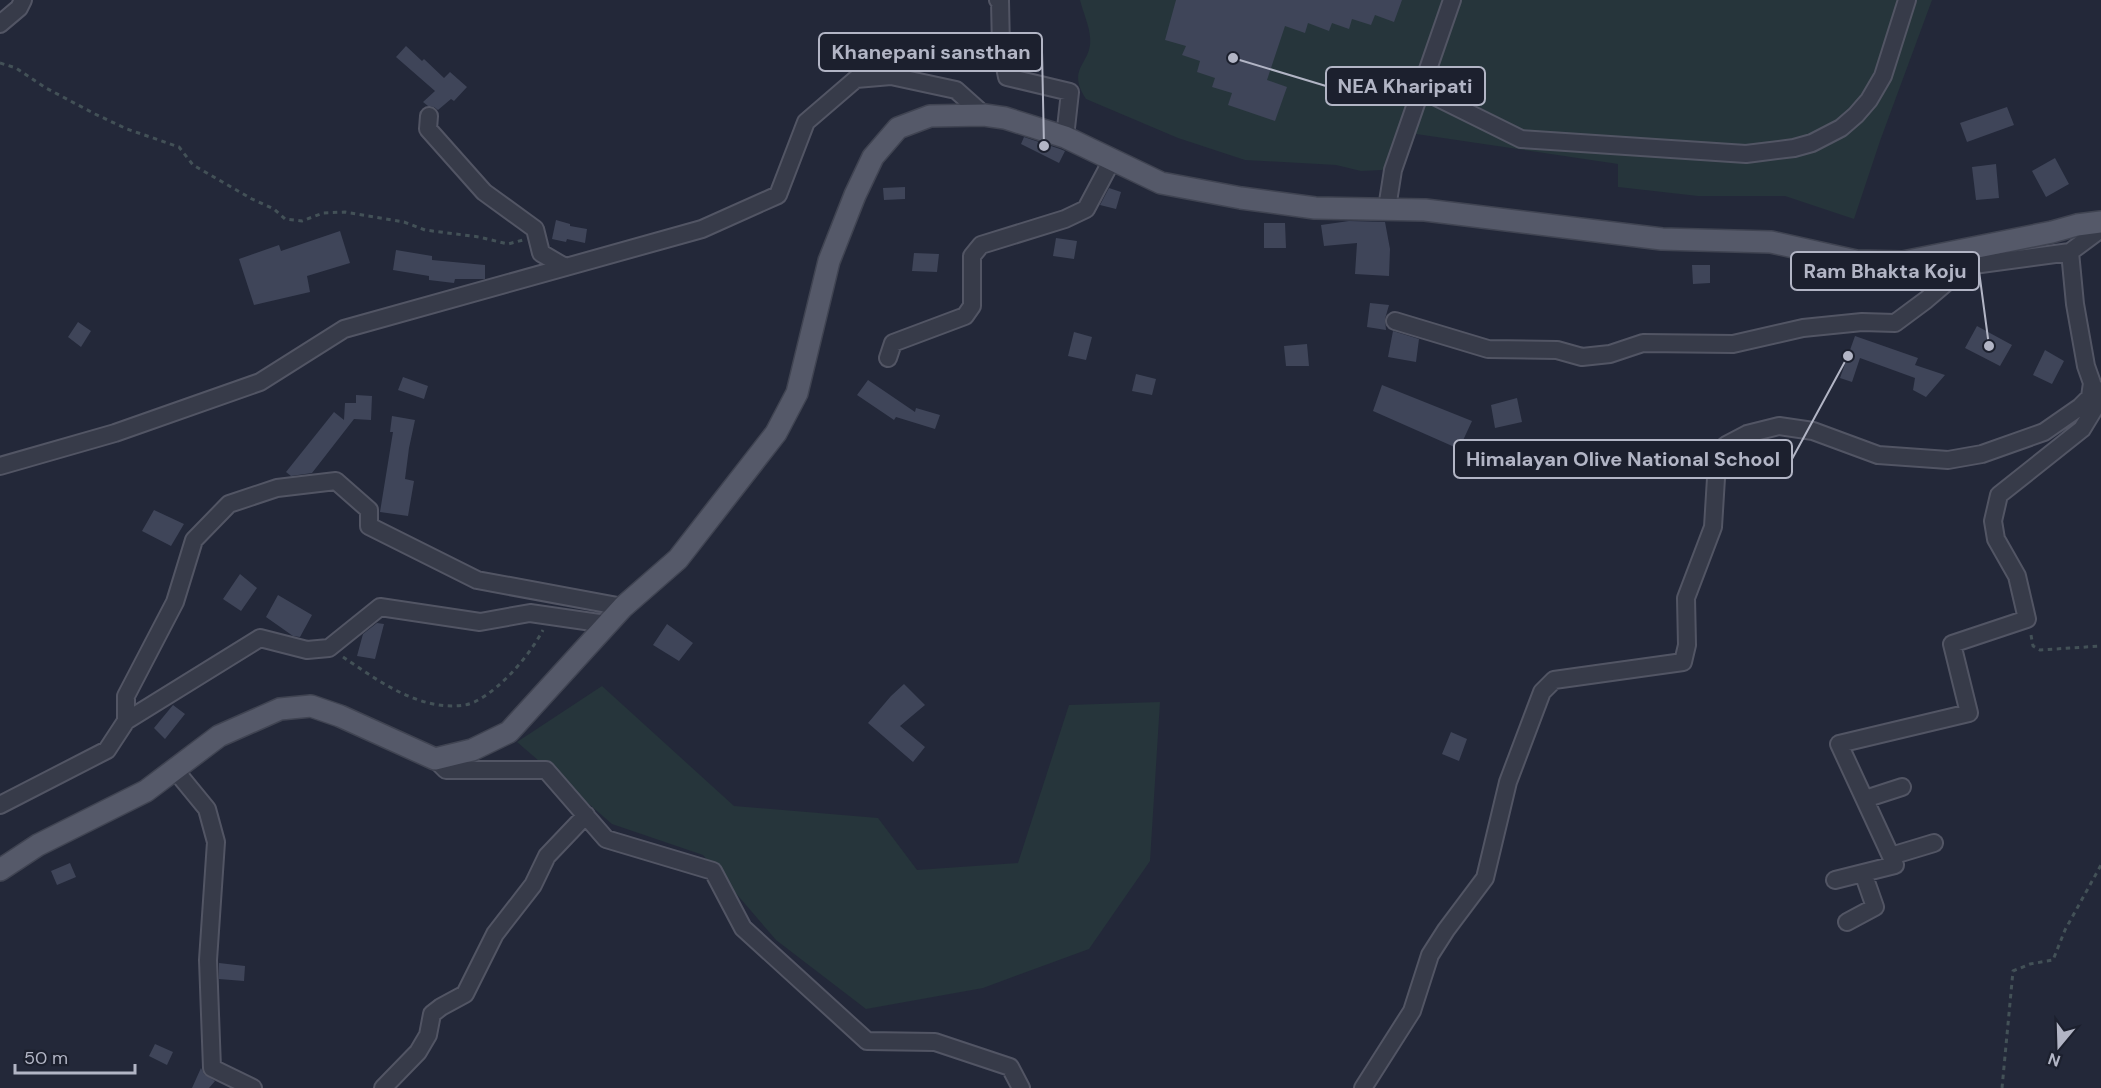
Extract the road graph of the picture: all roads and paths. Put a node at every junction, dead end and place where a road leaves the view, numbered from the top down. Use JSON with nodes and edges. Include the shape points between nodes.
{"nodes":[{"id":1,"x":23,"y":0,"type":"edge"},
{"id":2,"x":998,"y":0,"type":"edge"},
{"id":3,"x":1452,"y":0,"type":"edge"},
{"id":4,"x":1907,"y":0,"type":"edge"},
{"id":5,"x":0,"y":24,"type":"edge"},
{"id":6,"x":0,"y":63,"type":"edge"},
{"id":7,"x":1420,"y":89,"type":"junction"},
{"id":8,"x":984,"y":115,"type":"junction"},
{"id":9,"x":429,"y":116,"type":"dead end"},
{"id":10,"x":1065,"y":137,"type":"junction"},
{"id":11,"x":1112,"y":160,"type":"junction"},
{"id":12,"x":1387,"y":208,"type":"junction"},
{"id":13,"x":2101,"y":222,"type":"edge"},
{"id":14,"x":2101,"y":229,"type":"edge"},
{"id":15,"x":536,"y":236,"type":"junction"},
{"id":16,"x":2070,"y":252,"type":"junction"},
{"id":17,"x":565,"y":267,"type":"junction"},
{"id":18,"x":1395,"y":321,"type":"dead end"},
{"id":19,"x":888,"y":358,"type":"dead end"},
{"id":20,"x":2092,"y":383,"type":"junction"},
{"id":21,"x":0,"y":466,"type":"edge"},
{"id":22,"x":622,"y":607,"type":"junction"},
{"id":23,"x":550,"y":615,"type":"junction"},
{"id":24,"x":2027,"y":619,"type":"junction"},
{"id":25,"x":606,"y":624,"type":"junction"},
{"id":26,"x":2101,"y":646,"type":"edge"},
{"id":27,"x":328,"y":648,"type":"junction"},
{"id":28,"x":126,"y":721,"type":"junction"},
{"id":29,"x":435,"y":759,"type":"junction"},
{"id":30,"x":175,"y":770,"type":"junction"},
{"id":31,"x":1902,"y":787,"type":"dead end"},
{"id":32,"x":1864,"y":799,"type":"junction"},
{"id":33,"x":0,"y":805,"type":"edge"},
{"id":34,"x":586,"y":814,"type":"junction"},
{"id":35,"x":1934,"y":843,"type":"dead end"},
{"id":36,"x":1891,"y":856,"type":"junction"},
{"id":37,"x":2101,"y":865,"type":"edge"},
{"id":38,"x":0,"y":870,"type":"edge"},
{"id":39,"x":1863,"y":873,"type":"junction"},
{"id":40,"x":1835,"y":880,"type":"dead end"},
{"id":41,"x":1847,"y":922,"type":"dead end"},
{"id":42,"x":253,"y":1088,"type":"edge"},
{"id":43,"x":383,"y":1088,"type":"edge"},
{"id":44,"x":1021,"y":1088,"type":"edge"},
{"id":45,"x":1363,"y":1088,"type":"edge"},
{"id":46,"x":2002,"y":1088,"type":"edge"}],
"edges":[{"from":1,"to":5,"type":"street","via":[[20,8]]},
{"from":2,"to":10,"type":"street","via":[[1007,77],[1070,92]]},
{"from":3,"to":7,"type":"street"},
{"from":4,"to":7,"type":"street","via":[[1882,76],[1869,100],[1841,128],[1794,148],[1746,154],[1521,139]]},
{"from":6,"to":15,"type":"path","via":[[16,68],[95,114],[179,147],[193,165],[274,209],[285,219],[302,221],[323,213],[345,212],[508,244]]},
{"from":7,"to":12,"type":"street","via":[[1394,170]]},
{"from":8,"to":10,"type":"main road"},
{"from":8,"to":17,"type":"street","via":[[956,90],[891,76],[856,80],[806,122],[778,195],[702,229]]},
{"from":8,"to":22,"type":"main road","via":[[930,116],[898,128],[873,157],[829,261],[797,393],[788,414],[678,559]]},
{"from":9,"to":15,"type":"street","via":[[428,129],[484,192],[535,229]]},
{"from":10,"to":11,"type":"main road"},
{"from":11,"to":12,"type":"main road","via":[[1161,183],[1199,191],[1315,208]]},
{"from":11,"to":19,"type":"street","via":[[1086,209],[981,245],[972,256],[972,306],[965,316],[893,343]]},
{"from":12,"to":13,"type":"main road","via":[[1662,239],[1771,242],[1856,261],[1881,262],[1903,262]]},
{"from":14,"to":16,"type":"street"},
{"from":15,"to":17,"type":"street","via":[[541,252]]},
{"from":16,"to":18,"type":"street","via":[[1965,266],[1895,323],[1803,328],[1733,344],[1643,343],[1610,354],[1582,357],[1557,350],[1488,349]]},
{"from":16,"to":20,"type":"street","via":[[2075,304]]},
{"from":17,"to":21,"type":"street","via":[[344,329],[260,382],[115,433]]},
{"from":20,"to":24,"type":"street","via":[[2098,394],[2096,406],[2082,429],[1999,495],[1993,521],[1996,539],[2017,576]]},
{"from":20,"to":45,"type":"street","via":[[2090,397],[2044,432],[1982,454],[1948,460],[1878,455],[1812,431],[1779,426],[1747,434],[1726,445],[1716,478],[1713,527],[1686,598],[1683,662],[1554,680],[1542,692],[1508,782],[1485,878],[1430,955],[1412,1011]]},
{"from":22,"to":25,"type":"main road"},
{"from":22,"to":28,"type":"street","via":[[477,580],[369,526],[369,510],[336,481],[277,488],[230,504],[194,540],[176,602],[126,696]]},
{"from":23,"to":25,"type":"street"},
{"from":23,"to":27,"type":"street","via":[[530,613],[480,622],[380,607]]},
{"from":23,"to":27,"type":"path","via":[[513,673],[489,693],[466,705],[436,705],[406,695]]},
{"from":24,"to":26,"type":"path","via":[[2033,646],[2040,650]]},
{"from":24,"to":32,"type":"street","via":[[1952,644],[1969,713],[1839,744]]},
{"from":25,"to":29,"type":"main road","via":[[509,732],[472,750]]},
{"from":27,"to":28,"type":"street","via":[[307,650],[260,638]]},
{"from":28,"to":33,"type":"street","via":[[107,750]]},
{"from":29,"to":30,"type":"main road","via":[[311,706],[280,709],[219,736]]},
{"from":29,"to":34,"type":"street","via":[[446,770],[546,770]]},
{"from":30,"to":38,"type":"main road","via":[[146,791],[38,845]]},
{"from":30,"to":42,"type":"street","via":[[207,809],[216,842],[208,960],[212,1068]]},
{"from":31,"to":32,"type":"street"},
{"from":32,"to":36,"type":"street"},
{"from":34,"to":43,"type":"street","via":[[547,856],[533,885],[495,934],[465,994],[432,1014],[428,1035],[418,1052]]},
{"from":34,"to":44,"type":"street","via":[[606,839],[713,871],[743,928],[867,1041],[935,1042],[1010,1067]]},
{"from":35,"to":36,"type":"street"},
{"from":36,"to":39,"type":"street","via":[[1895,865]]},
{"from":37,"to":46,"type":"path","via":[[2053,960],[2013,971]]},
{"from":39,"to":40,"type":"street"},
{"from":39,"to":41,"type":"street","via":[[1875,907]]}]}
